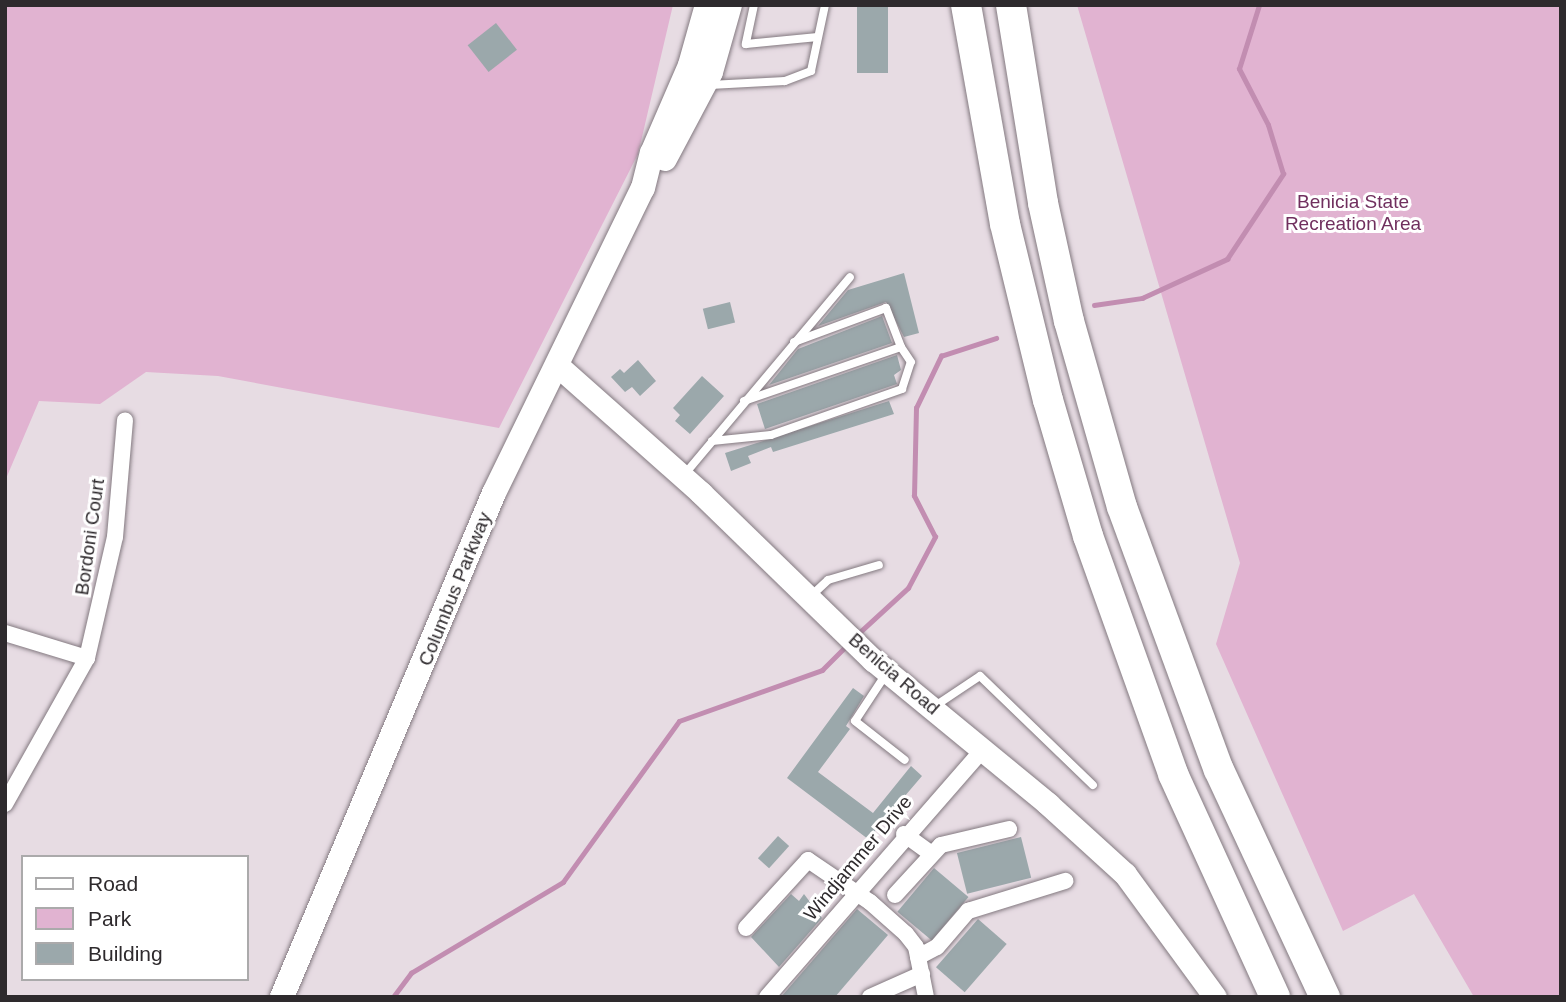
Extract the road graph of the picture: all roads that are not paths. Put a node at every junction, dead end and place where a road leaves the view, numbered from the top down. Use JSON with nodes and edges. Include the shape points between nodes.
{"nodes":[{"id":1,"x":707,"y":5,"type":"edge"},
{"id":2,"x":730,"y":5,"type":"edge"},
{"id":3,"x":754,"y":5,"type":"edge"},
{"id":4,"x":825,"y":5,"type":"edge"},
{"id":5,"x":966,"y":5,"type":"edge"},
{"id":6,"x":1011,"y":5,"type":"edge"},
{"id":7,"x":818,"y":37,"type":"junction"},
{"id":8,"x":694,"y":84,"type":"junction"},
{"id":9,"x":850,"y":277,"type":"dead end"},
{"id":10,"x":794,"y":342,"type":"junction"},
{"id":11,"x":901,"y":347,"type":"junction"},
{"id":12,"x":557,"y":365,"type":"junction"},
{"id":13,"x":744,"y":401,"type":"junction"},
{"id":14,"x":125,"y":421,"type":"dead end"},
{"id":15,"x":712,"y":441,"type":"junction"},
{"id":16,"x":682,"y":477,"type":"junction"},
{"id":17,"x":879,"y":565,"type":"dead end"},
{"id":18,"x":810,"y":597,"type":"junction"},
{"id":19,"x":5,"y":633,"type":"edge"},
{"id":20,"x":87,"y":658,"type":"junction"},
{"id":21,"x":888,"y":672,"type":"junction"},
{"id":22,"x":932,"y":708,"type":"junction"},
{"id":23,"x":983,"y":749,"type":"junction"},
{"id":24,"x":905,"y":760,"type":"dead end"},
{"id":25,"x":1093,"y":785,"type":"dead end"},
{"id":26,"x":5,"y":804,"type":"edge"},
{"id":27,"x":1009,"y":829,"type":"dead end"},
{"id":28,"x":904,"y":834,"type":"junction"},
{"id":29,"x":930,"y":853,"type":"junction"},
{"id":30,"x":1065,"y":881,"type":"dead end"},
{"id":31,"x":856,"y":893,"type":"junction"},
{"id":32,"x":895,"y":895,"type":"dead end"},
{"id":33,"x":746,"y":928,"type":"dead end"},
{"id":34,"x":918,"y":957,"type":"junction"},
{"id":35,"x":922,"y":974,"type":"junction"},
{"id":36,"x":282,"y":997,"type":"edge"},
{"id":37,"x":767,"y":997,"type":"edge"},
{"id":38,"x":870,"y":997,"type":"edge"},
{"id":39,"x":926,"y":997,"type":"edge"},
{"id":40,"x":1215,"y":997,"type":"edge"},
{"id":41,"x":1275,"y":997,"type":"edge"},
{"id":42,"x":1325,"y":997,"type":"edge"}],
"edges":[{"from":1,"to":8,"type":"main road","name":"Columbus Parkway"},
{"from":2,"to":8,"type":"main road","name":"Columbus Parkway"},
{"from":3,"to":7,"type":"lane","via":[[746,44]]},
{"from":4,"to":7,"type":"lane"},
{"from":5,"to":41,"type":"highway","via":[[1005,224],[1074,489],[1169,762]]},
{"from":6,"to":42,"type":"highway","via":[[1043,203],[1069,321],[1122,507],[1219,769]]},
{"from":7,"to":8,"type":"lane","via":[[815,62],[802,77]]},
{"from":8,"to":12,"type":"main road","name":"Columbus Parkway","via":[[667,155],[643,188]]},
{"from":9,"to":10,"type":"lane"},
{"from":10,"to":11,"type":"lane","via":[[886,308]]},
{"from":10,"to":13,"type":"lane"},
{"from":11,"to":13,"type":"lane"},
{"from":11,"to":15,"type":"lane","via":[[911,362],[902,389],[771,435]]},
{"from":12,"to":16,"type":"main road","name":"Benicia Road"},
{"from":12,"to":36,"type":"main road","name":"Columbus Parkway","via":[[494,493]]},
{"from":13,"to":15,"type":"lane"},
{"from":14,"to":20,"type":"street","name":"Bordoni Court","via":[[115,537]]},
{"from":15,"to":16,"type":"lane"},
{"from":16,"to":18,"type":"main road","name":"Benicia Road"},
{"from":17,"to":18,"type":"lane","via":[[828,580]]},
{"from":18,"to":21,"type":"main road","name":"Benicia Road"},
{"from":19,"to":20,"type":"street"},
{"from":20,"to":26,"type":"street","name":"Bordoni Court"},
{"from":21,"to":22,"type":"main road","name":"Benicia Road"},
{"from":21,"to":24,"type":"lane","via":[[855,720]]},
{"from":22,"to":23,"type":"main road","name":"Benicia Road"},
{"from":22,"to":25,"type":"lane","via":[[980,676]]},
{"from":23,"to":28,"type":"street","name":"Windjammer Drive"},
{"from":23,"to":40,"type":"main road","name":"Benicia Road","via":[[1125,874]]},
{"from":27,"to":29,"type":"street","via":[[941,845]]},
{"from":28,"to":29,"type":"street"},
{"from":28,"to":31,"type":"street","name":"Windjammer Drive"},
{"from":29,"to":32,"type":"street"},
{"from":30,"to":34,"type":"street","via":[[968,911],[937,947]]},
{"from":31,"to":33,"type":"street","via":[[808,860]]},
{"from":31,"to":34,"type":"street","via":[[906,934]]},
{"from":31,"to":37,"type":"street","name":"Windjammer Drive"},
{"from":34,"to":35,"type":"street"},
{"from":35,"to":38,"type":"street"},
{"from":35,"to":39,"type":"street"}]}
